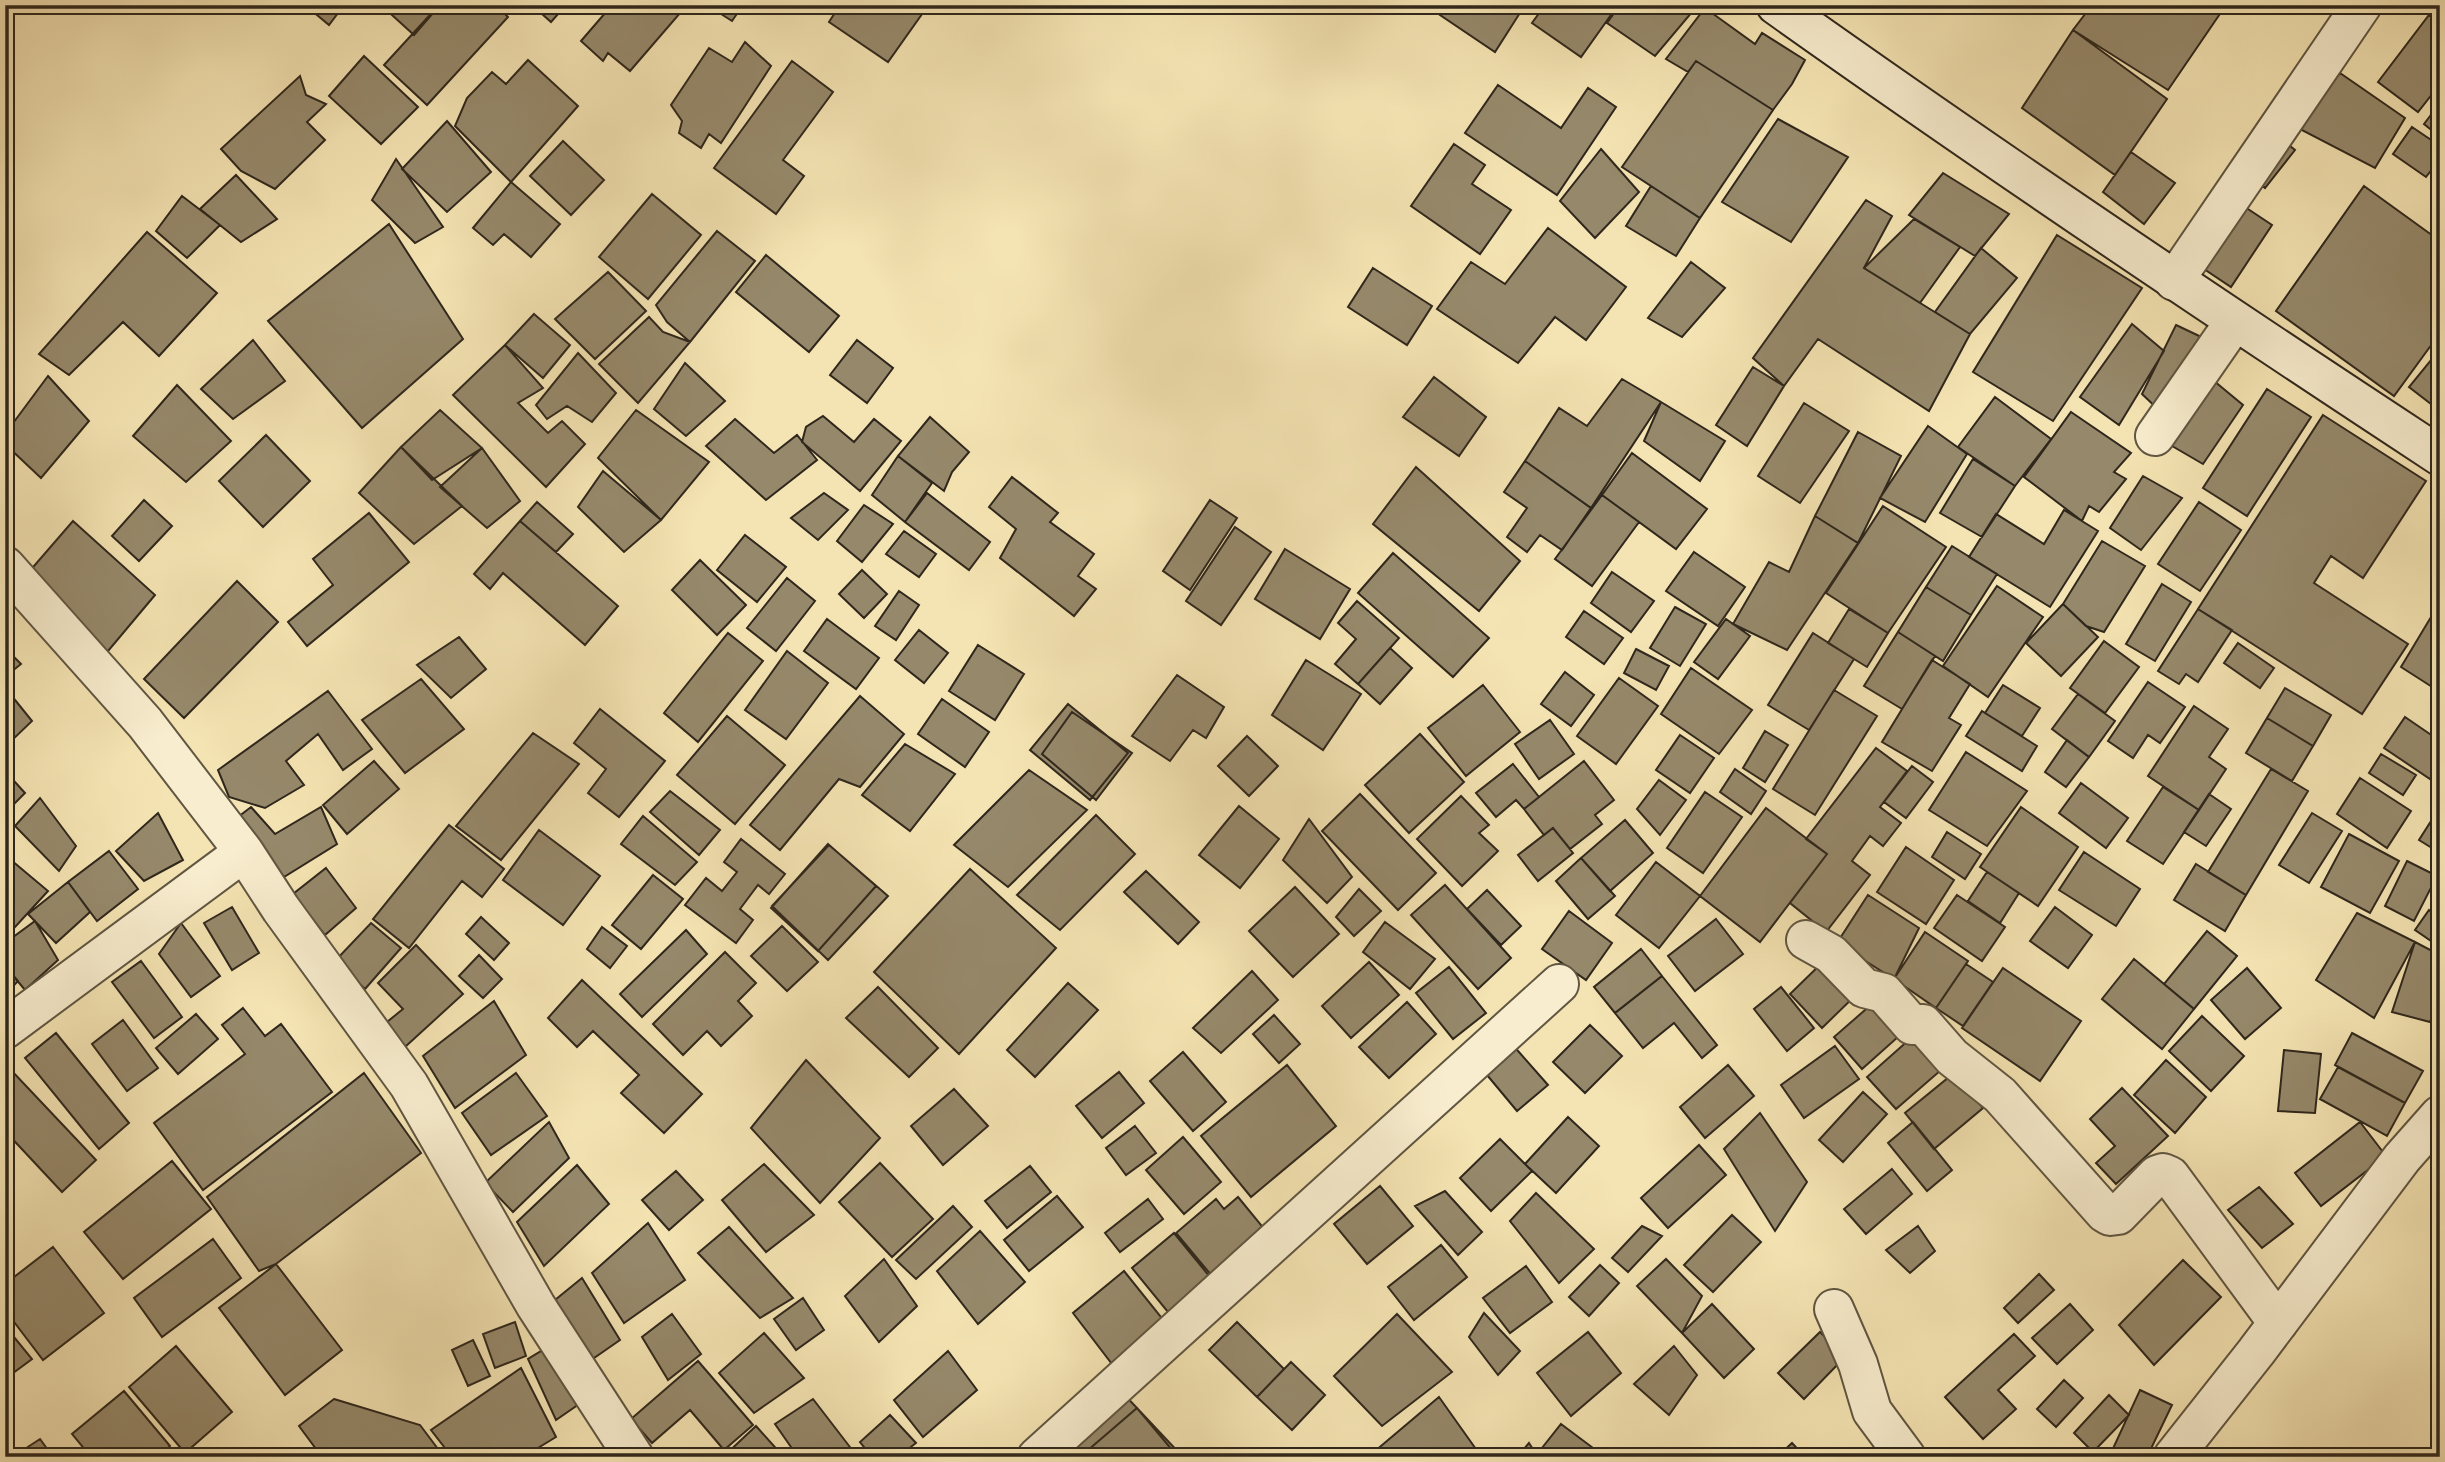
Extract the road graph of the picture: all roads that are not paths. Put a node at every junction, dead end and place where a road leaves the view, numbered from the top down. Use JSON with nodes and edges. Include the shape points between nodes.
{"nodes":[{"id":1,"x":1776,"y":5,"type":"edge"},
{"id":2,"x":2362,"y":5,"type":"edge"},
{"id":3,"x":2174,"y":281,"type":"junction"},
{"id":4,"x":2235,"y":321,"type":"junction"},
{"id":5,"x":2155,"y":436,"type":"dead end"},
{"id":6,"x":2440,"y":456,"type":"edge"},
{"id":7,"x":5,"y":566,"type":"edge"},
{"id":8,"x":244,"y":852,"type":"junction"},
{"id":9,"x":1806,"y":940,"type":"dead end"},
{"id":10,"x":1559,"y":984,"type":"dead end"},
{"id":11,"x":5,"y":1029,"type":"edge"},
{"id":12,"x":2440,"y":1115,"type":"edge"},
{"id":13,"x":1834,"y":1309,"type":"dead end"},
{"id":14,"x":2278,"y":1323,"type":"junction"},
{"id":15,"x":634,"y":1457,"type":"edge"},
{"id":16,"x":1037,"y":1457,"type":"edge"},
{"id":17,"x":1906,"y":1457,"type":"edge"},
{"id":18,"x":2173,"y":1457,"type":"edge"}],
"edges":[{"from":1,"to":3,"type":"street"},
{"from":2,"to":3,"type":"street"},
{"from":3,"to":4,"type":"street"},
{"from":4,"to":5,"type":"street"},
{"from":4,"to":6,"type":"street"},
{"from":7,"to":8,"type":"street","via":[[145,723]]},
{"from":8,"to":11,"type":"street"},
{"from":8,"to":15,"type":"street","via":[[409,1085],[536,1306]]},
{"from":9,"to":14,"type":"street","via":[[1831,954],[1864,988],[1884,993],[1912,1025],[1923,1024],[1952,1057],[2000,1095],[2105,1213],[2118,1214],[2157,1175],[2170,1176]]},
{"from":10,"to":16,"type":"street"},
{"from":12,"to":14,"type":"street","via":[[2402,1158]]},
{"from":13,"to":17,"type":"street","via":[[1872,1411]]},
{"from":14,"to":18,"type":"street"}]}
